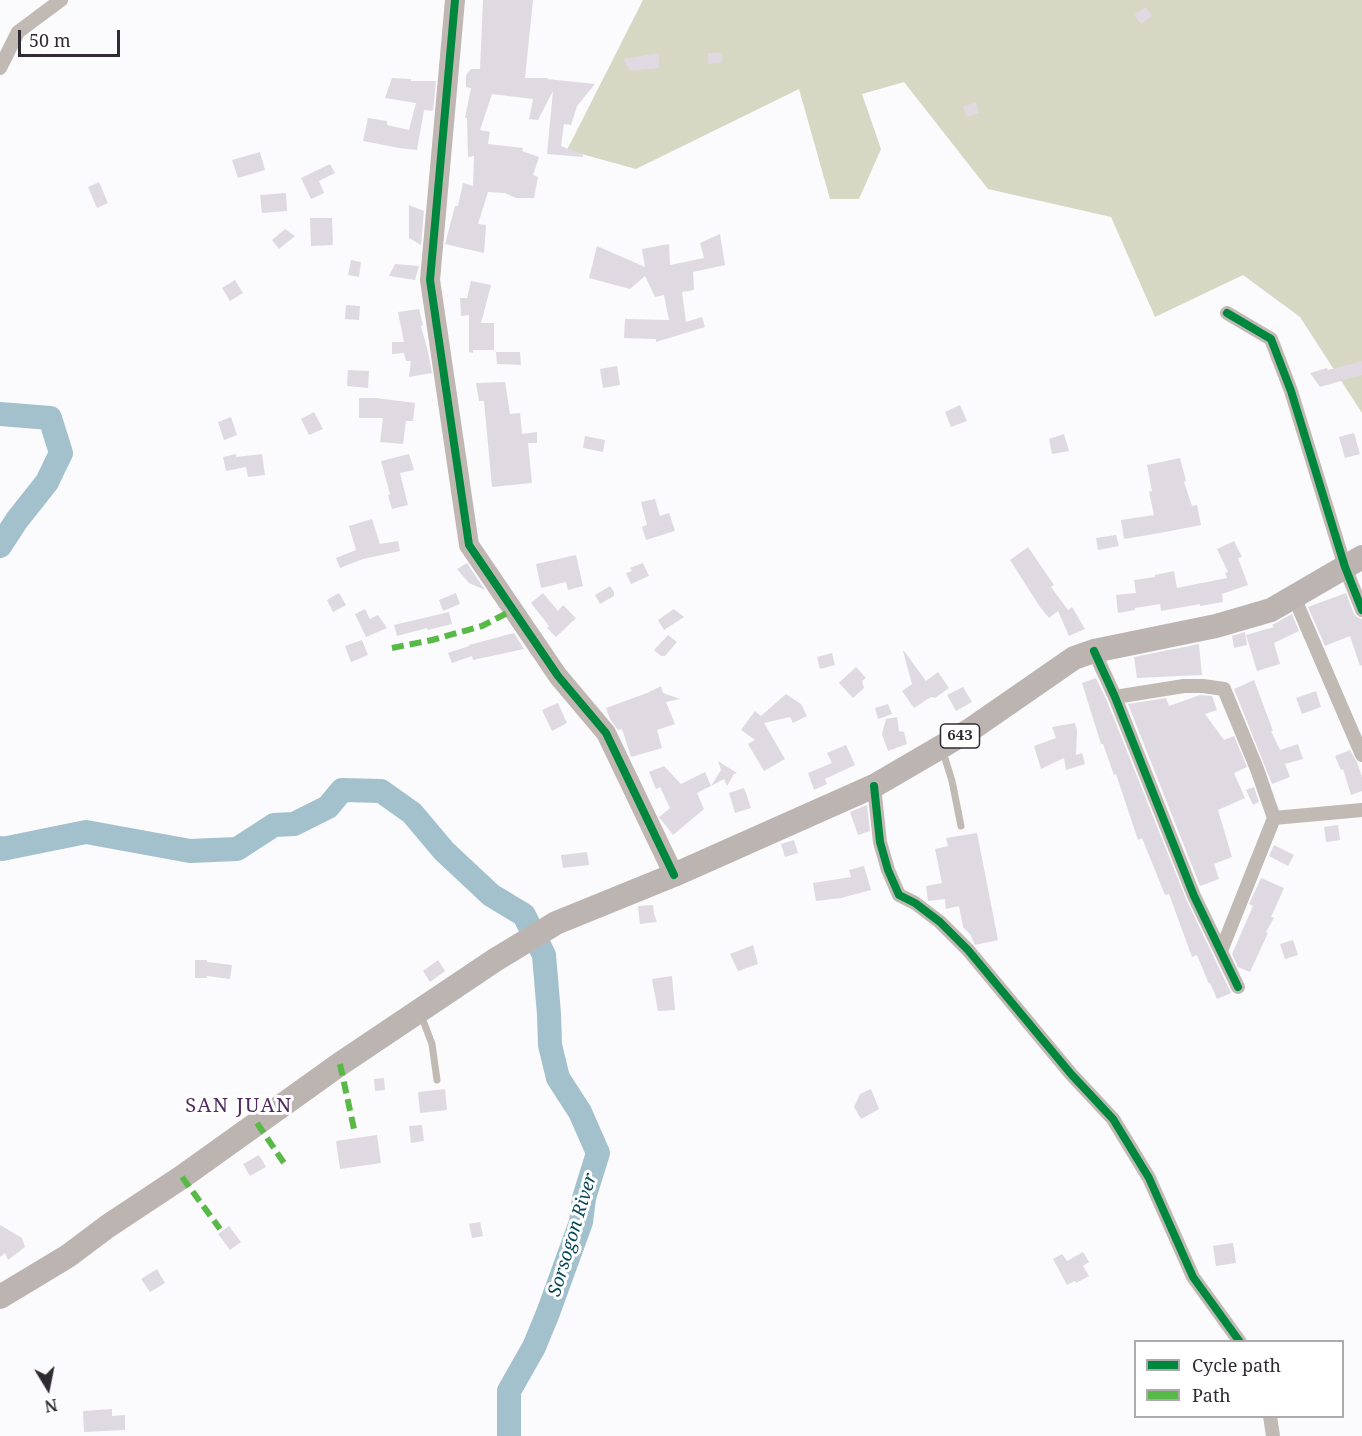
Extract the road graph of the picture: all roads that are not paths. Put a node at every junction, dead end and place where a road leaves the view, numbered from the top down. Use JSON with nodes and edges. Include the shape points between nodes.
{"nodes":[{"id":1,"x":61,"y":0,"type":"edge"},
{"id":2,"x":454,"y":0,"type":"edge"},
{"id":3,"x":0,"y":68,"type":"edge"},
{"id":4,"x":1227,"y":313,"type":"dead end"},
{"id":5,"x":1354,"y":562,"type":"edge"},
{"id":6,"x":1294,"y":597,"type":"junction"},
{"id":7,"x":1362,"y":610,"type":"edge"},
{"id":8,"x":1094,"y":651,"type":"junction"},
{"id":9,"x":1115,"y":697,"type":"junction"},
{"id":10,"x":942,"y":747,"type":"junction"},
{"id":11,"x":1362,"y":755,"type":"edge"},
{"id":12,"x":874,"y":786,"type":"junction"},
{"id":13,"x":1362,"y":810,"type":"edge"},
{"id":14,"x":1274,"y":818,"type":"junction"},
{"id":15,"x":961,"y":826,"type":"dead end"},
{"id":16,"x":674,"y":875,"type":"junction"},
{"id":17,"x":1221,"y":951,"type":"junction"},
{"id":18,"x":1238,"y":987,"type":"dead end"},
{"id":19,"x":419,"y":1010,"type":"junction"},
{"id":20,"x":437,"y":1080,"type":"dead end"},
{"id":21,"x":0,"y":1297,"type":"edge"},
{"id":22,"x":1239,"y":1340,"type":"edge"},
{"id":23,"x":1270,"y":1418,"type":"edge"},
{"id":24,"x":1273,"y":1436,"type":"edge"}],
"edges":[{"from":1,"to":3,"type":"street","via":[[18,32]]},
{"from":2,"to":16,"type":"street","via":[[430,280],[469,545],[558,676],[606,733]]},
{"from":4,"to":5,"type":"street","via":[[1271,339]]},
{"from":5,"to":6,"type":"highway","number":"643"},
{"from":5,"to":7,"type":"street"},
{"from":6,"to":8,"type":"highway","number":"643","via":[[1271,610],[1216,626]]},
{"from":6,"to":11,"type":"street"},
{"from":8,"to":9,"type":"street"},
{"from":8,"to":10,"type":"highway","number":"643","via":[[1074,658]]},
{"from":9,"to":14,"type":"street","via":[[1184,686],[1224,689]]},
{"from":9,"to":17,"type":"street","via":[[1194,896]]},
{"from":10,"to":12,"type":"highway","number":"643"},
{"from":10,"to":15,"type":"lane"},
{"from":12,"to":16,"type":"highway","number":"643"},
{"from":12,"to":22,"type":"street","via":[[880,842],[899,895],[940,922],[968,950],[1113,1119],[1149,1178],[1193,1277]]},
{"from":13,"to":14,"type":"street"},
{"from":14,"to":17,"type":"street"},
{"from":16,"to":19,"type":"highway","number":"643","via":[[556,923]]},
{"from":17,"to":18,"type":"street"},
{"from":19,"to":20,"type":"lane","via":[[432,1044]]},
{"from":19,"to":21,"type":"highway","number":"643","via":[[182,1178]]},
{"from":23,"to":24,"type":"street"}]}
